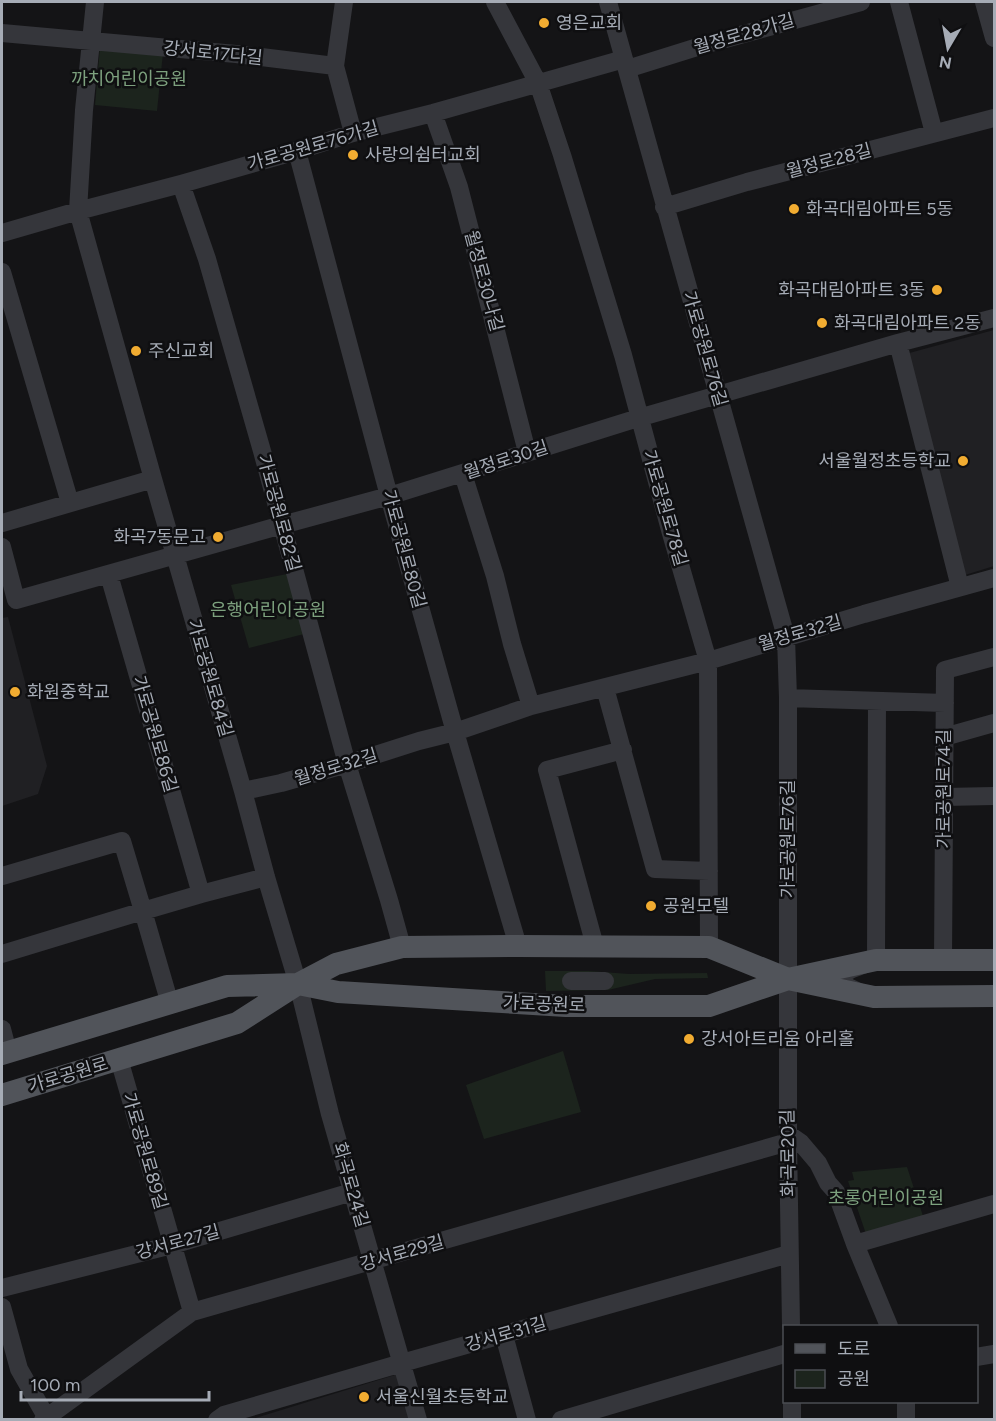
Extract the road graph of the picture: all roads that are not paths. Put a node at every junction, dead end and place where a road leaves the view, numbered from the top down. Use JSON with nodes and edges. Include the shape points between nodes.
{"nodes":[{"id":1,"x":94,"y":2,"type":"edge"},
{"id":2,"x":344,"y":2,"type":"edge"},
{"id":3,"x":495,"y":2,"type":"edge"},
{"id":4,"x":608,"y":2,"type":"edge"},
{"id":5,"x":861,"y":2,"type":"edge"},
{"id":6,"x":898,"y":2,"type":"edge"},
{"id":7,"x":984,"y":2,"type":"edge"},
{"id":8,"x":2,"y":33,"type":"edge"},
{"id":9,"x":994,"y":38,"type":"edge"},
{"id":10,"x":92,"y":41,"type":"junction"},
{"id":11,"x":626,"y":64,"type":"junction"},
{"id":12,"x":334,"y":66,"type":"junction"},
{"id":13,"x":538,"y":83,"type":"junction"},
{"id":14,"x":433,"y":113,"type":"junction"},
{"id":15,"x":994,"y":118,"type":"edge"},
{"id":16,"x":353,"y":133,"type":"junction"},
{"id":17,"x":934,"y":133,"type":"junction"},
{"id":18,"x":297,"y":151,"type":"junction"},
{"id":19,"x":181,"y":184,"type":"junction"},
{"id":20,"x":664,"y":207,"type":"junction"},
{"id":21,"x":78,"y":210,"type":"junction"},
{"id":22,"x":2,"y":233,"type":"edge"},
{"id":23,"x":2,"y":272,"type":"edge"},
{"id":24,"x":994,"y":318,"type":"edge"},
{"id":25,"x":898,"y":343,"type":"junction"},
{"id":26,"x":719,"y":396,"type":"junction"},
{"id":27,"x":639,"y":418,"type":"junction"},
{"id":28,"x":527,"y":452,"type":"junction"},
{"id":29,"x":463,"y":474,"type":"junction"},
{"id":30,"x":153,"y":479,"type":"junction"},
{"id":31,"x":389,"y":496,"type":"junction"},
{"id":32,"x":70,"y":503,"type":"junction"},
{"id":33,"x":2,"y":523,"type":"edge"},
{"id":34,"x":282,"y":525,"type":"junction"},
{"id":35,"x":2,"y":547,"type":"edge"},
{"id":36,"x":175,"y":555,"type":"junction"},
{"id":37,"x":109,"y":575,"type":"junction"},
{"id":38,"x":994,"y":578,"type":"edge"},
{"id":39,"x":960,"y":587,"type":"junction"},
{"id":40,"x":786,"y":637,"type":"junction"},
{"id":41,"x":994,"y":657,"type":"edge"},
{"id":42,"x":708,"y":661,"type":"junction"},
{"id":43,"x":605,"y":688,"type":"junction"},
{"id":44,"x":788,"y":698,"type":"junction"},
{"id":45,"x":877,"y":701,"type":"junction"},
{"id":46,"x":945,"y":703,"type":"junction"},
{"id":47,"x":531,"y":706,"type":"junction"},
{"id":48,"x":994,"y":723,"type":"edge"},
{"id":49,"x":455,"y":732,"type":"junction"},
{"id":50,"x":944,"y":737,"type":"junction"},
{"id":51,"x":623,"y":750,"type":"junction"},
{"id":52,"x":347,"y":764,"type":"junction"},
{"id":53,"x":243,"y":791,"type":"junction"},
{"id":54,"x":994,"y":796,"type":"edge"},
{"id":55,"x":944,"y":797,"type":"junction"},
{"id":56,"x":709,"y":872,"type":"junction"},
{"id":57,"x":2,"y":876,"type":"edge"},
{"id":58,"x":266,"y":877,"type":"junction"},
{"id":59,"x":201,"y":894,"type":"junction"},
{"id":60,"x":143,"y":911,"type":"junction"},
{"id":61,"x":519,"y":946,"type":"junction"},
{"id":62,"x":595,"y":946,"type":"junction"},
{"id":63,"x":709,"y":946,"type":"junction"},
{"id":64,"x":402,"y":947,"type":"junction"},
{"id":65,"x":2,"y":954,"type":"edge"},
{"id":66,"x":876,"y":960,"type":"junction"},
{"id":67,"x":943,"y":960,"type":"junction"},
{"id":68,"x":994,"y":960,"type":"edge"},
{"id":69,"x":788,"y":979,"type":"junction"},
{"id":70,"x":571,"y":981,"type":"dead end"},
{"id":71,"x":606,"y":981,"type":"dead end"},
{"id":72,"x":298,"y":984,"type":"junction"},
{"id":73,"x":994,"y":996,"type":"edge"},
{"id":74,"x":874,"y":997,"type":"junction"},
{"id":75,"x":170,"y":1004,"type":"junction"},
{"id":76,"x":2,"y":1029,"type":"edge"},
{"id":77,"x":5,"y":1053,"type":"edge"},
{"id":78,"x":119,"y":1059,"type":"junction"},
{"id":79,"x":2,"y":1095,"type":"edge"},
{"id":80,"x":788,"y":1138,"type":"junction"},
{"id":81,"x":352,"y":1192,"type":"junction"},
{"id":82,"x":994,"y":1204,"type":"edge"},
{"id":83,"x":855,"y":1244,"type":"junction"},
{"id":84,"x":172,"y":1245,"type":"junction"},
{"id":85,"x":789,"y":1254,"type":"junction"},
{"id":86,"x":372,"y":1261,"type":"junction"},
{"id":87,"x":2,"y":1288,"type":"edge"},
{"id":88,"x":2,"y":1307,"type":"edge"},
{"id":89,"x":192,"y":1312,"type":"junction"},
{"id":90,"x":791,"y":1325,"type":"edge"},
{"id":91,"x":889,"y":1325,"type":"edge"},
{"id":92,"x":504,"y":1335,"type":"junction"},
{"id":93,"x":783,"y":1354,"type":"edge"},
{"id":94,"x":994,"y":1354,"type":"edge"},
{"id":95,"x":978,"y":1356,"type":"edge"},
{"id":96,"x":402,"y":1363,"type":"junction"},
{"id":97,"x":792,"y":1403,"type":"edge"},
{"id":98,"x":906,"y":1403,"type":"edge"},
{"id":99,"x":46,"y":1418,"type":"edge"},
{"id":100,"x":222,"y":1418,"type":"edge"},
{"id":101,"x":418,"y":1419,"type":"edge"},
{"id":102,"x":527,"y":1419,"type":"edge"},
{"id":103,"x":561,"y":1419,"type":"edge"},
{"id":104,"x":792,"y":1419,"type":"edge"},
{"id":105,"x":906,"y":1419,"type":"edge"}],
"edges":[{"from":1,"to":10,"type":"street"},
{"from":2,"to":12,"type":"street"},
{"from":3,"to":13,"type":"street","name":"가로공원로78길"},
{"from":4,"to":11,"type":"street","name":"가로공원로76길"},
{"from":5,"to":11,"type":"street","name":"월정로28가길"},
{"from":6,"to":17,"type":"street"},
{"from":7,"to":9,"type":"street"},
{"from":8,"to":10,"type":"street","name":"강서로17다길"},
{"from":10,"to":12,"type":"street","name":"강서로17다길"},
{"from":10,"to":21,"type":"street"},
{"from":11,"to":13,"type":"street","name":"가로공원로76가길"},
{"from":11,"to":20,"type":"street","name":"가로공원로76길"},
{"from":12,"to":16,"type":"street"},
{"from":13,"to":14,"type":"street","name":"가로공원로76가길"},
{"from":13,"to":27,"type":"street","name":"가로공원로78길"},
{"from":14,"to":16,"type":"street","name":"가로공원로76가길"},
{"from":14,"to":28,"type":"street","name":"월정로30나길","via":[[459,187]]},
{"from":15,"to":17,"type":"street","name":"월정로28길"},
{"from":16,"to":18,"type":"street","name":"가로공원로76가길"},
{"from":17,"to":20,"type":"street","name":"월정로28길"},
{"from":18,"to":19,"type":"street","name":"가로공원로76가길"},
{"from":18,"to":31,"type":"street","name":"가로공원로80길"},
{"from":19,"to":21,"type":"street","name":"가로공원로76가길"},
{"from":19,"to":34,"type":"street","name":"가로공원로82길","via":[[207,259]]},
{"from":20,"to":26,"type":"street","name":"가로공원로76길"},
{"from":21,"to":22,"type":"street","name":"가로공원로76가길"},
{"from":21,"to":30,"type":"street","name":"가로공원로84길"},
{"from":23,"to":32,"type":"street"},
{"from":24,"to":25,"type":"street","name":"월정로30길"},
{"from":25,"to":26,"type":"street","name":"월정로30길"},
{"from":25,"to":39,"type":"street"},
{"from":26,"to":27,"type":"street","name":"월정로30길"},
{"from":26,"to":40,"type":"street","name":"가로공원로76길"},
{"from":27,"to":28,"type":"street","name":"월정로30길"},
{"from":27,"to":42,"type":"street","name":"가로공원로78길"},
{"from":28,"to":29,"type":"street","name":"월정로30길"},
{"from":29,"to":31,"type":"street","name":"월정로30길"},
{"from":29,"to":47,"type":"street"},
{"from":30,"to":32,"type":"street"},
{"from":30,"to":36,"type":"street","name":"가로공원로84길"},
{"from":31,"to":34,"type":"street","name":"월정로30길"},
{"from":31,"to":49,"type":"street","name":"가로공원로80길"},
{"from":32,"to":33,"type":"street"},
{"from":34,"to":36,"type":"street","name":"월정로30길"},
{"from":34,"to":52,"type":"street","name":"가로공원로82길"},
{"from":35,"to":37,"type":"street","name":"월정로30길","via":[[16,600]]},
{"from":36,"to":37,"type":"street","name":"월정로30길"},
{"from":36,"to":53,"type":"street","name":"가로공원로84길"},
{"from":37,"to":59,"type":"street","name":"가로공원로86길"},
{"from":38,"to":39,"type":"street","name":"월정로32길"},
{"from":39,"to":40,"type":"street","name":"월정로32길"},
{"from":40,"to":42,"type":"street","name":"월정로32길"},
{"from":40,"to":44,"type":"street","name":"가로공원로76길"},
{"from":41,"to":46,"type":"street","name":"가로공원로74길","via":[[945,670]]},
{"from":42,"to":43,"type":"street","name":"월정로32길"},
{"from":42,"to":56,"type":"street","name":"가로공원로78길"},
{"from":43,"to":47,"type":"street","name":"월정로32길"},
{"from":43,"to":51,"type":"street"},
{"from":44,"to":45,"type":"street"},
{"from":44,"to":69,"type":"street","name":"가로공원로76길"},
{"from":45,"to":46,"type":"street"},
{"from":45,"to":66,"type":"street"},
{"from":46,"to":50,"type":"street","name":"가로공원로74길"},
{"from":47,"to":49,"type":"street","name":"월정로32길"},
{"from":48,"to":50,"type":"street"},
{"from":49,"to":52,"type":"street","name":"월정로32길"},
{"from":49,"to":61,"type":"street","name":"가로공원로80길"},
{"from":50,"to":55,"type":"street","name":"가로공원로74길"},
{"from":51,"to":56,"type":"street","via":[[655,869]]},
{"from":51,"to":62,"type":"street","via":[[547,770]]},
{"from":52,"to":53,"type":"street","name":"월정로32길"},
{"from":52,"to":64,"type":"street","name":"가로공원로82길"},
{"from":53,"to":58,"type":"street","name":"가로공원로84길"},
{"from":54,"to":55,"type":"street"},
{"from":55,"to":67,"type":"street","name":"가로공원로74길"},
{"from":56,"to":63,"type":"street","name":"가로공원로78길"},
{"from":57,"to":60,"type":"street","via":[[122,841]]},
{"from":58,"to":59,"type":"street"},
{"from":58,"to":72,"type":"street","name":"가로공원로84길"},
{"from":59,"to":60,"type":"street"},
{"from":60,"to":65,"type":"street"},
{"from":60,"to":75,"type":"street"},
{"from":61,"to":62,"type":"main road","name":"가로공원로"},
{"from":61,"to":64,"type":"main road","name":"가로공원로"},
{"from":62,"to":63,"type":"main road","name":"가로공원로"},
{"from":63,"to":69,"type":"main road","name":"가로공원로"},
{"from":64,"to":72,"type":"main road","name":"가로공원로","via":[[336,964]]},
{"from":66,"to":67,"type":"main road","name":"가로공원로"},
{"from":66,"to":69,"type":"main road","name":"가로공원로"},
{"from":66,"to":74,"type":"street","via":[[852,969],[843,978],[846,986]]},
{"from":67,"to":68,"type":"main road","name":"가로공원로"},
{"from":69,"to":72,"type":"main road","name":"가로공원로","via":[[709,1006],[566,1006],[338,992]]},
{"from":69,"to":74,"type":"main road","name":"가로공원로"},
{"from":69,"to":80,"type":"street","name":"화곡로20길"},
{"from":70,"to":71,"type":"street"},
{"from":72,"to":75,"type":"main road","name":"가로공원로","via":[[227,986]]},
{"from":72,"to":78,"type":"main road","name":"가로공원로","via":[[237,1023]]},
{"from":72,"to":81,"type":"street","name":"화곡로24길"},
{"from":73,"to":74,"type":"main road","name":"가로공원로"},
{"from":75,"to":77,"type":"main road","name":"가로공원로"},
{"from":76,"to":77,"type":"street"},
{"from":78,"to":79,"type":"main road","name":"가로공원로"},
{"from":78,"to":84,"type":"street","name":"가로공원로89길"},
{"from":80,"to":83,"type":"street","via":[[801,1143],[818,1162],[836,1192]]},
{"from":80,"to":85,"type":"street","name":"화곡로20길"},
{"from":80,"to":86,"type":"street","name":"강서로29길"},
{"from":81,"to":84,"type":"street","name":"강서로27길"},
{"from":81,"to":86,"type":"street","name":"화곡로24길"},
{"from":82,"to":83,"type":"street"},
{"from":83,"to":91,"type":"street"},
{"from":84,"to":87,"type":"street","name":"강서로27길"},
{"from":84,"to":89,"type":"street","name":"가로공원로89길"},
{"from":85,"to":90,"type":"street","name":"화곡로20길"},
{"from":85,"to":92,"type":"street","name":"강서로31길"},
{"from":86,"to":89,"type":"street","name":"강서로29길"},
{"from":86,"to":96,"type":"street","name":"화곡로24길"},
{"from":88,"to":99,"type":"street","via":[[19,1369]]},
{"from":89,"to":99,"type":"street","name":"강서로29길"},
{"from":92,"to":96,"type":"street","name":"강서로31길"},
{"from":92,"to":102,"type":"street"},
{"from":93,"to":103,"type":"street"},
{"from":94,"to":95,"type":"street"},
{"from":96,"to":100,"type":"street","name":"강서로31길"},
{"from":96,"to":101,"type":"street","name":"화곡로24길"},
{"from":97,"to":104,"type":"street"},
{"from":98,"to":105,"type":"street"}]}
